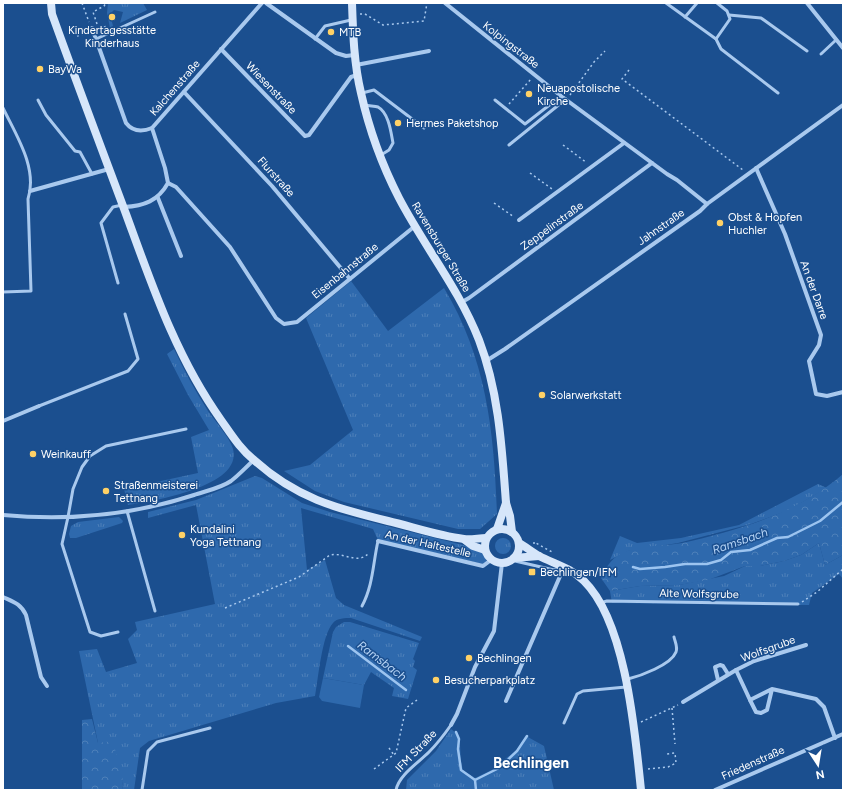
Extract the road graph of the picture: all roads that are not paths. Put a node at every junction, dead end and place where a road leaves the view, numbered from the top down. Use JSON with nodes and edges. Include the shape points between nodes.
{"nodes":[{"id":1,"x":44,"y":3,"type":"edge"},
{"id":2,"x":50,"y":3,"type":"edge"},
{"id":3,"x":262,"y":3,"type":"edge"},
{"id":4,"x":266,"y":3,"type":"edge"},
{"id":5,"x":352,"y":3,"type":"edge"},
{"id":6,"x":445,"y":3,"type":"edge"},
{"id":7,"x":666,"y":3,"type":"edge"},
{"id":8,"x":696,"y":3,"type":"edge"},
{"id":9,"x":717,"y":3,"type":"edge"},
{"id":10,"x":807,"y":3,"type":"edge"},
{"id":11,"x":155,"y":12,"type":"dead end"},
{"id":12,"x":52,"y":14,"type":"junction"},
{"id":13,"x":729,"y":15,"type":"junction"},
{"id":14,"x":685,"y":16,"type":"junction"},
{"id":15,"x":352,"y":17,"type":"junction"},
{"id":16,"x":92,"y":29,"type":"road end"},
{"id":17,"x":96,"y":39,"type":"junction"},
{"id":18,"x":315,"y":39,"type":"junction"},
{"id":19,"x":716,"y":39,"type":"junction"},
{"id":20,"x":836,"y":40,"type":"junction"},
{"id":21,"x":843,"y":48,"type":"edge"},
{"id":22,"x":221,"y":49,"type":"junction"},
{"id":23,"x":430,"y":50,"type":"dead end"},
{"id":24,"x":807,"y":51,"type":"dead end"},
{"id":25,"x":821,"y":54,"type":"dead end"},
{"id":26,"x":355,"y":55,"type":"junction"},
{"id":27,"x":356,"y":65,"type":"junction"},
{"id":28,"x":357,"y":75,"type":"junction"},
{"id":29,"x":184,"y":92,"type":"junction"},
{"id":30,"x":361,"y":93,"type":"junction"},
{"id":31,"x":778,"y":93,"type":"dead end"},
{"id":32,"x":561,"y":96,"type":"junction"},
{"id":33,"x":566,"y":99,"type":"junction"},
{"id":34,"x":38,"y":100,"type":"dead end"},
{"id":35,"x":496,"y":100,"type":"dead end"},
{"id":36,"x":364,"y":105,"type":"junction"},
{"id":37,"x":843,"y":105,"type":"edge"},
{"id":38,"x":3,"y":108,"type":"edge"},
{"id":39,"x":152,"y":128,"type":"junction"},
{"id":40,"x":424,"y":128,"type":"dead end"},
{"id":41,"x":624,"y":143,"type":"junction"},
{"id":42,"x":509,"y":145,"type":"dead end"},
{"id":43,"x":379,"y":156,"type":"junction"},
{"id":44,"x":652,"y":163,"type":"junction"},
{"id":45,"x":756,"y":168,"type":"junction"},
{"id":46,"x":109,"y":169,"type":"junction"},
{"id":47,"x":92,"y":174,"type":"junction"},
{"id":48,"x":168,"y":183,"type":"junction"},
{"id":49,"x":30,"y":191,"type":"junction"},
{"id":50,"x":158,"y":198,"type":"junction"},
{"id":51,"x":706,"y":204,"type":"junction"},
{"id":52,"x":123,"y":206,"type":"junction"},
{"id":53,"x":519,"y":220,"type":"road end"},
{"id":54,"x":416,"y":225,"type":"junction"},
{"id":55,"x":181,"y":256,"type":"dead end"},
{"id":56,"x":350,"y":279,"type":"junction"},
{"id":57,"x":118,"y":283,"type":"dead end"},
{"id":58,"x":3,"y":292,"type":"edge"},
{"id":59,"x":462,"y":302,"type":"junction"},
{"id":60,"x":125,"y":314,"type":"dead end"},
{"id":61,"x":486,"y":361,"type":"junction"},
{"id":62,"x":843,"y":392,"type":"edge"},
{"id":63,"x":39,"y":406,"type":"joint"},
{"id":64,"x":3,"y":421,"type":"edge"},
{"id":65,"x":186,"y":429,"type":"dead end"},
{"id":66,"x":254,"y":460,"type":"junction"},
{"id":67,"x":506,"y":504,"type":"junction"},
{"id":68,"x":127,"y":511,"type":"junction"},
{"id":69,"x":3,"y":516,"type":"edge"},
{"id":70,"x":68,"y":517,"type":"junction"},
{"id":71,"x":497,"y":529,"type":"junction"},
{"id":72,"x":512,"y":532,"type":"junction"},
{"id":73,"x":486,"y":538,"type":"junction"},
{"id":74,"x":465,"y":540,"type":"junction"},
{"id":75,"x":378,"y":541,"type":"joint"},
{"id":76,"x":519,"y":543,"type":"junction"},
{"id":77,"x":485,"y":550,"type":"junction"},
{"id":78,"x":539,"y":556,"type":"junction"},
{"id":79,"x":513,"y":559,"type":"junction"},
{"id":80,"x":491,"y":560,"type":"junction"},
{"id":81,"x":502,"y":563,"type":"junction"},
{"id":82,"x":564,"y":567,"type":"junction"},
{"id":83,"x":3,"y":597,"type":"edge"},
{"id":84,"x":600,"y":603,"type":"junction"},
{"id":85,"x":798,"y":604,"type":"road end"},
{"id":86,"x":362,"y":606,"type":"dead end"},
{"id":87,"x":155,"y":611,"type":"dead end"},
{"id":88,"x":118,"y":632,"type":"dead end"},
{"id":89,"x":674,"y":637,"type":"dead end"},
{"id":90,"x":806,"y":645,"type":"dead end"},
{"id":91,"x":736,"y":670,"type":"junction"},
{"id":92,"x":728,"y":674,"type":"junction"},
{"id":93,"x":718,"y":680,"type":"junction"},
{"id":94,"x":627,"y":684,"type":"junction"},
{"id":95,"x":47,"y":686,"type":"dead end"},
{"id":96,"x":772,"y":689,"type":"junction"},
{"id":97,"x":750,"y":700,"type":"junction"},
{"id":98,"x":506,"y":701,"type":"dead end"},
{"id":99,"x":683,"y":702,"type":"road end"},
{"id":100,"x":564,"y":723,"type":"dead end"},
{"id":101,"x":451,"y":725,"type":"joint"},
{"id":102,"x":210,"y":728,"type":"dead end"},
{"id":103,"x":843,"y":734,"type":"edge"},
{"id":104,"x":835,"y":738,"type":"junction"},
{"id":105,"x":142,"y":790,"type":"edge"},
{"id":106,"x":396,"y":790,"type":"edge"},
{"id":107,"x":641,"y":790,"type":"edge"},
{"id":108,"x":715,"y":790,"type":"edge"}],
"edges":[{"from":1,"to":12,"type":"main road"},
{"from":2,"to":12,"type":"main road"},
{"from":3,"to":22,"type":"street","name":"Kalchenstraße"},
{"from":4,"to":18,"type":"street"},
{"from":5,"to":15,"type":"main road","name":"Ravensburger Straße"},
{"from":6,"to":32,"type":"street","name":"Kolpingstraße"},
{"from":7,"to":14,"type":"lane"},
{"from":8,"to":14,"type":"lane"},
{"from":9,"to":13,"type":"lane"},
{"from":10,"to":20,"type":"street"},
{"from":11,"to":17,"type":"lane"},
{"from":12,"to":46,"type":"main road"},
{"from":13,"to":19,"type":"lane","via":[[730,19]]},
{"from":13,"to":24,"type":"lane","via":[[761,18]]},
{"from":14,"to":19,"type":"lane"},
{"from":15,"to":18,"type":"lane","via":[[325,26]]},
{"from":15,"to":26,"type":"main road","name":"Ravensburger Straße"},
{"from":16,"to":17,"type":"street"},
{"from":17,"to":39,"type":"street","via":[[126,123],[140,131]]},
{"from":18,"to":26,"type":"street","via":[[336,53]]},
{"from":19,"to":31,"type":"lane","via":[[722,49]]},
{"from":20,"to":21,"type":"street"},
{"from":20,"to":25,"type":"lane"},
{"from":22,"to":28,"type":"street","name":"Wiesenstraße","via":[[305,136],[309,135],[351,77]]},
{"from":22,"to":29,"type":"street","name":"Kalchenstraße"},
{"from":23,"to":27,"type":"street"},
{"from":26,"to":27,"type":"main road","name":"Ravensburger Straße"},
{"from":27,"to":28,"type":"main road","name":"Ravensburger Straße"},
{"from":28,"to":30,"type":"main road","name":"Ravensburger Straße"},
{"from":29,"to":39,"type":"street","name":"Kalchenstraße"},
{"from":29,"to":56,"type":"street","name":"Flurstraße","via":[[272,186]]},
{"from":30,"to":36,"type":"main road","name":"Ravensburger Straße"},
{"from":30,"to":40,"type":"lane","via":[[374,90]]},
{"from":32,"to":33,"type":"street","name":"Kolpingstraße"},
{"from":32,"to":35,"type":"lane","via":[[525,124]]},
{"from":33,"to":41,"type":"street","name":"Kolpingstraße"},
{"from":33,"to":42,"type":"lane"},
{"from":34,"to":47,"type":"lane","via":[[75,151],[80,152]]},
{"from":36,"to":43,"type":"main road","name":"Ravensburger Straße"},
{"from":36,"to":43,"type":"lane","via":[[378,107],[385,113],[390,128],[393,143],[389,150]]},
{"from":37,"to":45,"type":"street","name":"Jahnstraße"},
{"from":38,"to":49,"type":"lane","via":[[24,151],[29,170]]},
{"from":39,"to":48,"type":"street","name":"Kalchenstraße","via":[[166,168]]},
{"from":41,"to":44,"type":"street","name":"Kolpingstraße"},
{"from":41,"to":53,"type":"street"},
{"from":43,"to":54,"type":"main road","name":"Ravensburger Straße","via":[[400,200]]},
{"from":44,"to":51,"type":"street","name":"Kolpingstraße"},
{"from":44,"to":59,"type":"street","name":"Zeppelinstraße"},
{"from":45,"to":51,"type":"street","name":"Jahnstraße"},
{"from":45,"to":62,"type":"street","name":"An der Darre","via":[[785,234],[821,335],[819,345],[809,361],[816,394],[827,396]]},
{"from":46,"to":47,"type":"street"},
{"from":46,"to":52,"type":"main road"},
{"from":47,"to":49,"type":"street"},
{"from":48,"to":50,"type":"street"},
{"from":48,"to":56,"type":"street","name":"Eisenbahnstraße","via":[[176,187],[230,247],[276,318],[284,324],[297,322]]},
{"from":49,"to":58,"type":"lane","via":[[28,199],[31,291]]},
{"from":50,"to":52,"type":"street","via":[[137,206]]},
{"from":50,"to":55,"type":"street"},
{"from":51,"to":61,"type":"street","name":"Jahnstraße","via":[[700,211]]},
{"from":52,"to":57,"type":"lane","via":[[113,207],[101,223]]},
{"from":52,"to":66,"type":"main road","via":[[180,353],[205,398]]},
{"from":54,"to":56,"type":"street","name":"Eisenbahnstraße"},
{"from":54,"to":59,"type":"main road","name":"Ravensburger Straße"},
{"from":59,"to":61,"type":"main road","name":"Ravensburger Straße"},
{"from":60,"to":63,"type":"lane","via":[[138,359],[128,371]]},
{"from":61,"to":67,"type":"main road","name":"Ravensburger Straße","via":[[494,394]]},
{"from":63,"to":64,"type":"street"},
{"from":65,"to":70,"type":"lane","via":[[106,446],[96,451],[82,467],[77,478]]},
{"from":66,"to":68,"type":"street","via":[[230,481],[218,487],[164,504]]},
{"from":66,"to":74,"type":"main road","via":[[288,486],[329,506]]},
{"from":67,"to":71,"type":"main road","name":"Ravensburger Straße"},
{"from":67,"to":72,"type":"main road","name":"Ravensburger Straße"},
{"from":68,"to":70,"type":"street"},
{"from":68,"to":87,"type":"lane"},
{"from":69,"to":70,"type":"street"},
{"from":70,"to":88,"type":"lane","via":[[62,544],[90,632],[101,636]]},
{"from":71,"to":72,"type":"main road"},
{"from":71,"to":73,"type":"main road"},
{"from":72,"to":76,"type":"main road","name":"Ravensburger Straße"},
{"from":73,"to":74,"type":"main road"},
{"from":73,"to":77,"type":"main road"},
{"from":74,"to":77,"type":"main road"},
{"from":75,"to":80,"type":"street","name":"An der Haltestelle","via":[[482,566]]},
{"from":75,"to":86,"type":"lane","name":"An der Haltestelle","via":[[371,584]]},
{"from":76,"to":78,"type":"main road","name":"Ravensburger Straße"},
{"from":76,"to":79,"type":"main road","via":[[519,550]]},
{"from":77,"to":80,"type":"main road"},
{"from":78,"to":79,"type":"main road","name":"Ravensburger Straße"},
{"from":78,"to":82,"type":"main road","name":"Ravensburger Straße"},
{"from":79,"to":81,"type":"main road","name":"Ravensburger Straße"},
{"from":79,"to":82,"type":"lane","via":[[554,570]]},
{"from":80,"to":81,"type":"main road","name":"Ravensburger Straße"},
{"from":81,"to":101,"type":"street","via":[[494,631],[475,667]]},
{"from":82,"to":84,"type":"main road","name":"Ravensburger Straße","via":[[584,580]]},
{"from":82,"to":98,"type":"street"},
{"from":83,"to":95,"type":"street","via":[[23,608]]},
{"from":84,"to":85,"type":"lane","name":"Alte Wolfsgrube","via":[[607,601]]},
{"from":84,"to":94,"type":"main road","name":"Ravensburger Straße","via":[[614,636]]},
{"from":89,"to":94,"type":"lane","via":[[677,648],[671,659]]},
{"from":90,"to":91,"type":"street","name":"Wolfsgrube","via":[[754,661]]},
{"from":91,"to":92,"type":"street","name":"Wolfsgrube"},
{"from":91,"to":97,"type":"street","name":"Wolfsgrube"},
{"from":92,"to":93,"type":"street","name":"Wolfsgrube"},
{"from":92,"to":93,"type":"street","via":[[723,666],[717,666],[715,668]]},
{"from":93,"to":99,"type":"street","name":"Wolfsgrube"},
{"from":94,"to":100,"type":"lane","via":[[577,694]]},
{"from":94,"to":107,"type":"main road","name":"Ravensburger Straße","via":[[635,728]]},
{"from":96,"to":97,"type":"street"},
{"from":96,"to":97,"type":"street","name":"Wolfsgrube","via":[[767,710],[756,712]]},
{"from":96,"to":104,"type":"street","via":[[816,699],[824,707]]},
{"from":101,"to":106,"type":"lane","name":"IFM Straße","via":[[441,739],[403,776]]},
{"from":102,"to":105,"type":"lane","via":[[157,742],[148,751]]},
{"from":103,"to":104,"type":"street","name":"Friedenstraße"},
{"from":104,"to":108,"type":"street","name":"Friedenstraße"}]}
